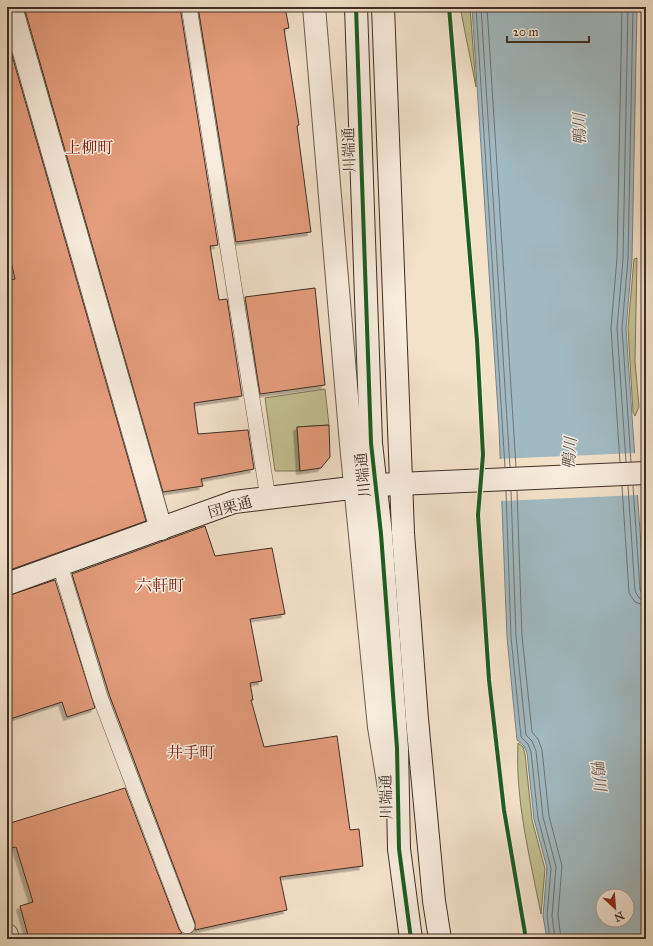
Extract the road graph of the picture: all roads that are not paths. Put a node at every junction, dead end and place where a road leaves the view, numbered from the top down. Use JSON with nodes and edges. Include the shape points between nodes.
{"nodes":[{"id":1,"x":11,"y":7,"type":"edge"},
{"id":2,"x":188,"y":7,"type":"edge"},
{"id":3,"x":314,"y":7,"type":"edge"},
{"id":4,"x":356,"y":7,"type":"edge"},
{"id":5,"x":383,"y":7,"type":"edge"},
{"id":6,"x":646,"y":473,"type":"edge"},
{"id":7,"x":402,"y":484,"type":"junction"},
{"id":8,"x":366,"y":487,"type":"junction"},
{"id":9,"x":268,"y":498,"type":"junction"},
{"id":10,"x":161,"y":529,"type":"junction"},
{"id":11,"x":60,"y":565,"type":"junction"},
{"id":12,"x":7,"y":584,"type":"edge"},
{"id":13,"x":187,"y":926,"type":"dead end"},
{"id":14,"x":7,"y":936,"type":"edge"},
{"id":15,"x":8,"y":939,"type":"edge"},
{"id":16,"x":411,"y":939,"type":"edge"},
{"id":17,"x":440,"y":939,"type":"edge"}],
"edges":[{"from":1,"to":10,"type":"street"},
{"from":2,"to":9,"type":"lane"},
{"from":3,"to":8,"type":"street"},
{"from":4,"to":8,"type":"street","name":"川端通","via":[[371,443]]},
{"from":5,"to":7,"type":"street"},
{"from":6,"to":7,"type":"street","name":"団栗通"},
{"from":7,"to":8,"type":"street","name":"団栗通"},
{"from":7,"to":17,"type":"street","via":[[403,533],[417,718],[434,901]]},
{"from":8,"to":9,"type":"street","name":"団栗通"},
{"from":8,"to":16,"type":"street","via":[[380,727]]},
{"from":9,"to":10,"type":"street","name":"団栗通","via":[[234,502]]},
{"from":10,"to":11,"type":"street","name":"団栗通"},
{"from":11,"to":12,"type":"street","name":"団栗通"},
{"from":11,"to":13,"type":"lane","via":[[100,697]]},
{"from":14,"to":15,"type":"street"}]}
